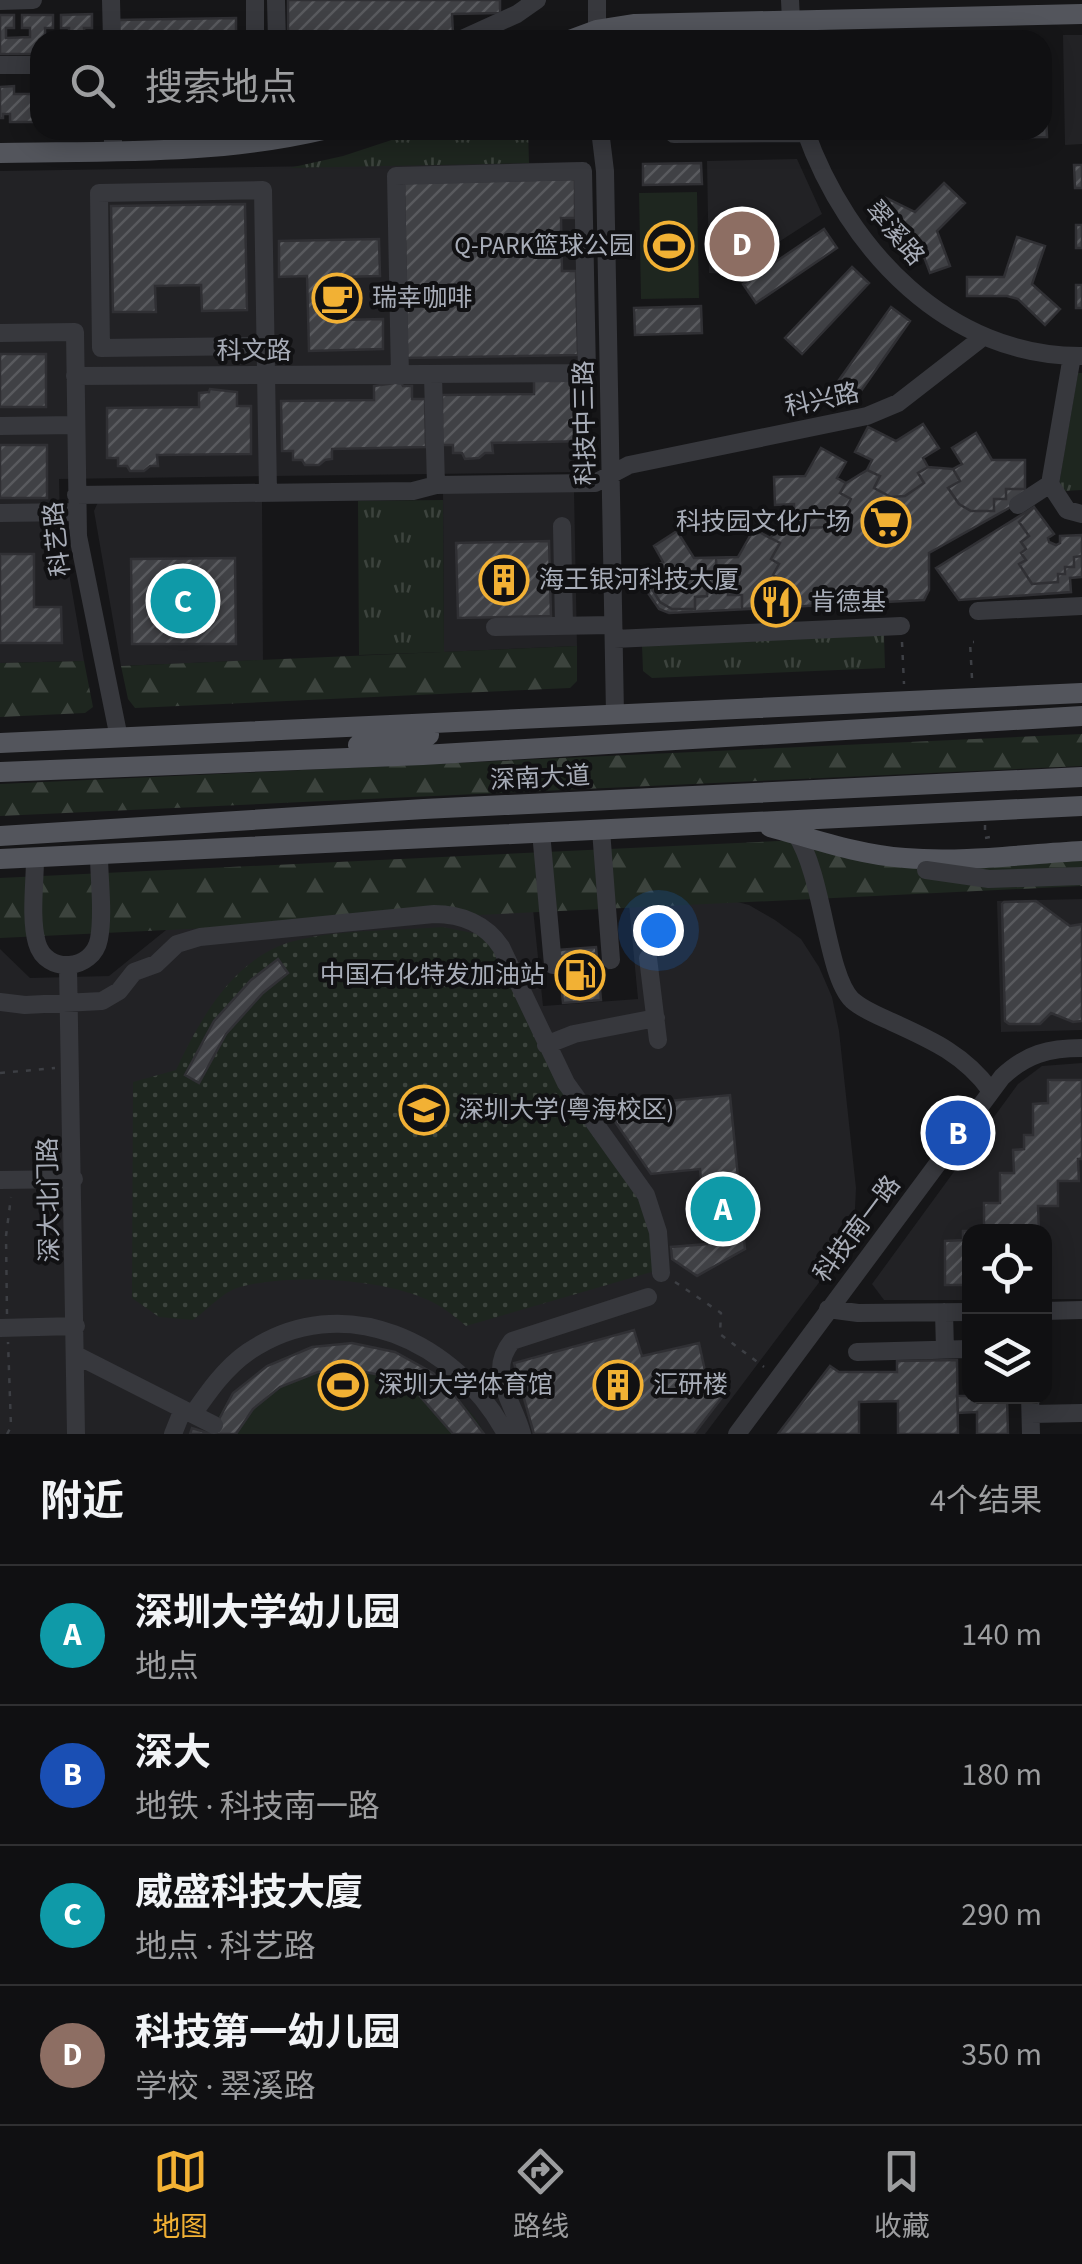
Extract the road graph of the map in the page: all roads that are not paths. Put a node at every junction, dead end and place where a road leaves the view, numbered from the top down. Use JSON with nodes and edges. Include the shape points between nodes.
{"nodes":[{"id":1,"x":0,"y":0,"type":"edge"},
{"id":2,"x":33,"y":0,"type":"edge"},
{"id":3,"x":111,"y":0,"type":"edge"},
{"id":4,"x":255,"y":0,"type":"edge"},
{"id":5,"x":276,"y":0,"type":"edge"},
{"id":6,"x":537,"y":0,"type":"edge"},
{"id":7,"x":596,"y":0,"type":"edge"},
{"id":8,"x":1000,"y":8,"type":"edge"},
{"id":9,"x":1082,"y":14,"type":"edge"},
{"id":10,"x":791,"y":20,"type":"edge"},
{"id":11,"x":112,"y":30,"type":"edge"},
{"id":12,"x":255,"y":30,"type":"edge"},
{"id":13,"x":277,"y":30,"type":"edge"},
{"id":14,"x":482,"y":30,"type":"edge"},
{"id":15,"x":597,"y":30,"type":"edge"},
{"id":16,"x":614,"y":30,"type":"edge"},
{"id":17,"x":0,"y":65,"type":"edge"},
{"id":18,"x":30,"y":65,"type":"edge"},
{"id":19,"x":113,"y":140,"type":"edge"},
{"id":20,"x":601,"y":140,"type":"edge"},
{"id":21,"x":810,"y":140,"type":"edge"},
{"id":22,"x":0,"y":154,"type":"edge"},
{"id":23,"x":0,"y":333,"type":"edge"},
{"id":24,"x":983,"y":337,"type":"junction"},
{"id":25,"x":266,"y":346,"type":"junction"},
{"id":26,"x":186,"y":347,"type":"junction"},
{"id":27,"x":1077,"y":356,"type":"edge"},
{"id":28,"x":76,"y":376,"type":"junction"},
{"id":29,"x":186,"y":376,"type":"junction"},
{"id":30,"x":266,"y":376,"type":"junction"},
{"id":31,"x":400,"y":376,"type":"junction"},
{"id":32,"x":434,"y":376,"type":"junction"},
{"id":33,"x":0,"y":426,"type":"edge"},
{"id":34,"x":76,"y":426,"type":"junction"},
{"id":35,"x":611,"y":475,"type":"junction"},
{"id":36,"x":1050,"y":484,"type":"junction"},
{"id":37,"x":436,"y":485,"type":"junction"},
{"id":38,"x":268,"y":493,"type":"junction"},
{"id":39,"x":76,"y":504,"type":"junction"},
{"id":40,"x":1018,"y":506,"type":"dead end"},
{"id":41,"x":0,"y":513,"type":"edge"},
{"id":42,"x":1082,"y":514,"type":"edge"},
{"id":43,"x":562,"y":526,"type":"dead end"},
{"id":44,"x":1082,"y":606,"type":"edge"},
{"id":45,"x":978,"y":611,"type":"dead end"},
{"id":46,"x":564,"y":626,"type":"junction"},
{"id":47,"x":902,"y":626,"type":"road end"},
{"id":48,"x":495,"y":627,"type":"dead end"},
{"id":49,"x":614,"y":632,"type":"junction"},
{"id":50,"x":1080,"y":693,"type":"edge"},
{"id":51,"x":750,"y":708,"type":"junction"},
{"id":52,"x":615,"y":714,"type":"junction"},
{"id":53,"x":1082,"y":716,"type":"edge"},
{"id":54,"x":554,"y":718,"type":"junction"},
{"id":55,"x":941,"y":725,"type":"junction"},
{"id":56,"x":119,"y":738,"type":"junction"},
{"id":57,"x":0,"y":744,"type":"edge"},
{"id":58,"x":260,"y":759,"type":"junction"},
{"id":59,"x":0,"y":772,"type":"edge"},
{"id":60,"x":1082,"y":777,"type":"edge"},
{"id":61,"x":1018,"y":780,"type":"junction"},
{"id":62,"x":1082,"y":806,"type":"edge"},
{"id":63,"x":907,"y":815,"type":"junction"},
{"id":64,"x":265,"y":821,"type":"junction"},
{"id":65,"x":754,"y":822,"type":"junction"},
{"id":66,"x":601,"y":830,"type":"junction"},
{"id":67,"x":541,"y":832,"type":"junction"},
{"id":68,"x":514,"y":834,"type":"junction"},
{"id":69,"x":796,"y":834,"type":"junction"},
{"id":70,"x":0,"y":836,"type":"edge"},
{"id":71,"x":1082,"y":850,"type":"edge"},
{"id":72,"x":861,"y":852,"type":"junction"},
{"id":73,"x":99,"y":854,"type":"junction"},
{"id":74,"x":36,"y":858,"type":"junction"},
{"id":75,"x":0,"y":859,"type":"edge"},
{"id":76,"x":1082,"y":876,"type":"edge"},
{"id":77,"x":648,"y":958,"type":"dead end"},
{"id":78,"x":611,"y":960,"type":"dead end"},
{"id":79,"x":552,"y":965,"type":"dead end"},
{"id":80,"x":68,"y":966,"type":"junction"},
{"id":81,"x":0,"y":1002,"type":"edge"},
{"id":82,"x":69,"y":1004,"type":"junction"},
{"id":83,"x":656,"y":1018,"type":"junction"},
{"id":84,"x":658,"y":1040,"type":"dead end"},
{"id":85,"x":546,"y":1045,"type":"junction"},
{"id":86,"x":1082,"y":1048,"type":"edge"},
{"id":87,"x":991,"y":1091,"type":"junction"},
{"id":88,"x":1,"y":1178,"type":"edge"},
{"id":89,"x":74,"y":1179,"type":"junction"},
{"id":90,"x":661,"y":1273,"type":"road end"},
{"id":91,"x":648,"y":1297,"type":"dead end"},
{"id":92,"x":828,"y":1309,"type":"junction"},
{"id":93,"x":1082,"y":1310,"type":"edge"},
{"id":94,"x":1052,"y":1311,"type":"edge"},
{"id":95,"x":944,"y":1312,"type":"junction"},
{"id":96,"x":962,"y":1312,"type":"edge"},
{"id":97,"x":76,"y":1326,"type":"junction"},
{"id":98,"x":4,"y":1328,"type":"edge"},
{"id":99,"x":962,"y":1349,"type":"edge"},
{"id":100,"x":945,"y":1350,"type":"junction"},
{"id":101,"x":856,"y":1352,"type":"dead end"},
{"id":102,"x":76,"y":1355,"type":"junction"},
{"id":103,"x":1031,"y":1406,"type":"edge"},
{"id":104,"x":188,"y":1412,"type":"junction"},
{"id":105,"x":1082,"y":1413,"type":"edge"},
{"id":106,"x":214,"y":1425,"type":"dead end"},
{"id":107,"x":76,"y":1434,"type":"edge"},
{"id":108,"x":173,"y":1434,"type":"edge"},
{"id":109,"x":506,"y":1434,"type":"edge"},
{"id":110,"x":522,"y":1434,"type":"edge"},
{"id":111,"x":737,"y":1434,"type":"edge"},
{"id":112,"x":1031,"y":1434,"type":"edge"}],
"edges":[{"from":1,"to":2,"type":"street"},
{"from":3,"to":11,"type":"street"},
{"from":4,"to":12,"type":"street"},
{"from":5,"to":13,"type":"street"},
{"from":6,"to":14,"type":"street"},
{"from":7,"to":15,"type":"street"},
{"from":8,"to":9,"type":"main road"},
{"from":8,"to":10,"type":"main road"},
{"from":10,"to":16,"type":"main road"},
{"from":17,"to":18,"type":"street"},
{"from":19,"to":22,"type":"main road"},
{"from":20,"to":35,"type":"street","name":"科技中三路"},
{"from":21,"to":24,"type":"street","name":"翠溪路","via":[[842,209],[877,257],[938,311]]},
{"from":23,"to":28,"type":"street","name":"科艺路","via":[[75,332]]},
{"from":24,"to":27,"type":"street"},
{"from":24,"to":35,"type":"street","name":"科兴路","via":[[884,410],[628,465]]},
{"from":25,"to":26,"type":"street"},
{"from":25,"to":26,"type":"street","via":[[263,190],[99,193],[100,348]]},
{"from":25,"to":30,"type":"street"},
{"from":26,"to":29,"type":"street"},
{"from":27,"to":36,"type":"street"},
{"from":28,"to":29,"type":"street","name":"科文路"},
{"from":28,"to":34,"type":"street","name":"科艺路"},
{"from":29,"to":30,"type":"street","name":"科文路"},
{"from":30,"to":31,"type":"street","name":"科文路"},
{"from":30,"to":38,"type":"street"},
{"from":31,"to":32,"type":"street","name":"科文路"},
{"from":31,"to":32,"type":"street","name":"科文路","via":[[396,176],[583,172],[587,374]]},
{"from":32,"to":37,"type":"street"},
{"from":33,"to":34,"type":"street"},
{"from":34,"to":39,"type":"street","name":"科艺路"},
{"from":35,"to":37,"type":"street","name":"科兴路","via":[[595,483]]},
{"from":35,"to":49,"type":"street","name":"科技中三路"},
{"from":36,"to":40,"type":"street"},
{"from":36,"to":42,"type":"street","via":[[1067,510]]},
{"from":37,"to":38,"type":"street","name":"科兴路","via":[[413,492]]},
{"from":38,"to":39,"type":"street","name":"科兴路"},
{"from":39,"to":41,"type":"street","name":"科兴路"},
{"from":39,"to":56,"type":"street","name":"科艺路"},
{"from":43,"to":46,"type":"street"},
{"from":44,"to":45,"type":"street"},
{"from":46,"to":48,"type":"street"},
{"from":46,"to":49,"type":"street"},
{"from":47,"to":49,"type":"street"},
{"from":49,"to":52,"type":"street","name":"科技中三路"},
{"from":50,"to":51,"type":"main road"},
{"from":51,"to":52,"type":"main road"},
{"from":51,"to":55,"type":"main road"},
{"from":52,"to":54,"type":"main road"},
{"from":53,"to":55,"type":"main road","name":"深南大道"},
{"from":54,"to":56,"type":"main road"},
{"from":54,"to":58,"type":"main road"},
{"from":55,"to":58,"type":"main road","name":"深南大道"},
{"from":56,"to":57,"type":"main road"},
{"from":58,"to":59,"type":"main road","name":"深南大道"},
{"from":60,"to":61,"type":"main road","name":"深南大道"},
{"from":61,"to":63,"type":"main road"},
{"from":61,"to":64,"type":"main road","name":"深南大道"},
{"from":62,"to":63,"type":"main road"},
{"from":63,"to":65,"type":"main road"},
{"from":64,"to":68,"type":"main road"},
{"from":64,"to":70,"type":"main road","name":"深南大道"},
{"from":65,"to":66,"type":"main road"},
{"from":65,"to":69,"type":"main road"},
{"from":66,"to":67,"type":"main road"},
{"from":66,"to":78,"type":"street"},
{"from":67,"to":68,"type":"main road"},
{"from":67,"to":79,"type":"street"},
{"from":68,"to":73,"type":"main road"},
{"from":69,"to":72,"type":"main road"},
{"from":69,"to":87,"type":"street","via":[[812,864],[840,984],[853,1001],[965,1060]]},
{"from":71,"to":72,"type":"main road","via":[[943,859]]},
{"from":72,"to":76,"type":"street","bridge":true,"via":[[988,879]]},
{"from":73,"to":74,"type":"main road"},
{"from":73,"to":80,"type":"street","via":[[99,941],[90,956]]},
{"from":74,"to":75,"type":"main road"},
{"from":74,"to":80,"type":"street","via":[[37,942],[45,956]]},
{"from":77,"to":83,"type":"street"},
{"from":80,"to":82,"type":"street","name":"深大北门路"},
{"from":81,"to":82,"type":"street"},
{"from":82,"to":85,"type":"street","via":[[111,998],[134,972],[188,940],[448,914],[494,936]]},
{"from":82,"to":89,"type":"street","name":"深大北门路"},
{"from":83,"to":84,"type":"street"},
{"from":83,"to":85,"type":"street"},
{"from":85,"to":90,"type":"street","via":[[646,1195]]},
{"from":86,"to":87,"type":"street","name":"科技南一路","via":[[1028,1056]]},
{"from":87,"to":92,"type":"street","name":"科技南一路"},
{"from":88,"to":89,"type":"street"},
{"from":89,"to":97,"type":"street","name":"深大北门路"},
{"from":91,"to":110,"type":"street","via":[[512,1341],[499,1374]]},
{"from":92,"to":95,"type":"street"},
{"from":92,"to":111,"type":"street","name":"科技南一路"},
{"from":93,"to":94,"type":"street"},
{"from":95,"to":96,"type":"street"},
{"from":95,"to":100,"type":"street"},
{"from":97,"to":98,"type":"street"},
{"from":97,"to":102,"type":"street","name":"深大北门路"},
{"from":99,"to":100,"type":"street"},
{"from":100,"to":101,"type":"street"},
{"from":102,"to":104,"type":"street"},
{"from":102,"to":107,"type":"street","name":"深大北门路"},
{"from":103,"to":105,"type":"street"},
{"from":103,"to":112,"type":"street"},
{"from":104,"to":106,"type":"street"},
{"from":104,"to":108,"type":"street"},
{"from":104,"to":109,"type":"street","via":[[262,1344],[305,1328],[360,1326],[388,1330],[445,1360],[487,1402]]}]}
